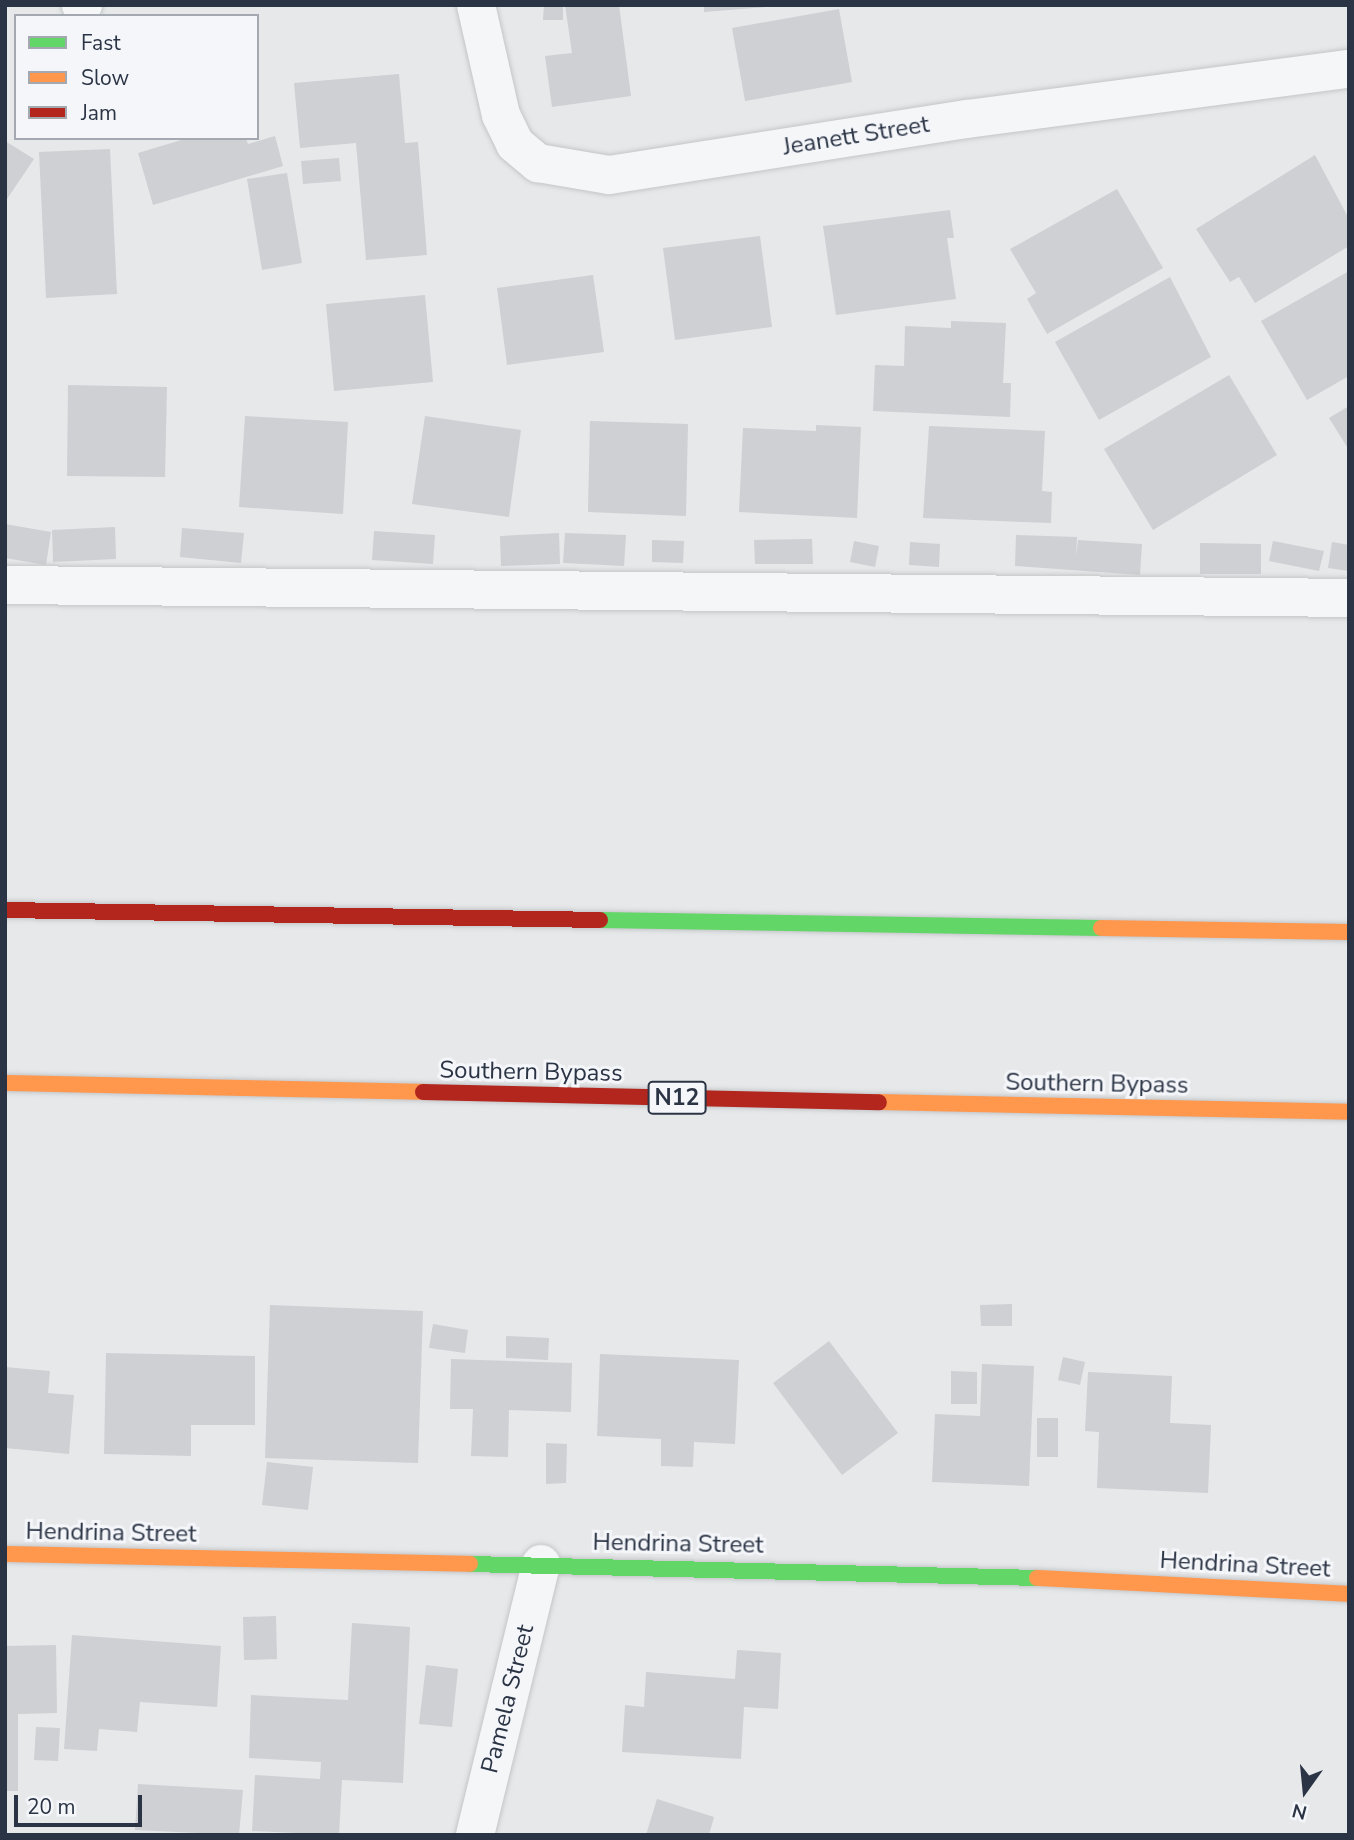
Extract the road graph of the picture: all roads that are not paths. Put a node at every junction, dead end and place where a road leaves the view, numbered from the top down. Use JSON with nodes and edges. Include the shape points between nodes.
{"nodes":[{"id":1,"x":476,"y":5,"type":"edge"},
{"id":2,"x":1349,"y":68,"type":"edge"},
{"id":3,"x":5,"y":585,"type":"edge"},
{"id":4,"x":1349,"y":598,"type":"edge"},
{"id":5,"x":5,"y":911,"type":"edge"},
{"id":6,"x":1349,"y":932,"type":"edge"},
{"id":7,"x":5,"y":1083,"type":"edge"},
{"id":8,"x":1349,"y":1112,"type":"edge"},
{"id":9,"x":5,"y":1554,"type":"edge"},
{"id":10,"x":541,"y":1564,"type":"junction"},
{"id":11,"x":1349,"y":1594,"type":"edge"},
{"id":12,"x":475,"y":1835,"type":"edge"}],
"edges":[{"from":1,"to":2,"type":"street","name":"Jeanett Street","via":[[501,115],[515,144],[538,163],[609,175],[967,119]]},
{"from":3,"to":4,"type":"street"},
{"from":5,"to":6,"type":"main road"},
{"from":7,"to":8,"type":"main road","name":"Southern Bypass","number":"N12"},
{"from":9,"to":10,"type":"main road","name":"Hendrina Street"},
{"from":10,"to":11,"type":"main road","name":"Hendrina Street","via":[[973,1574]]},
{"from":10,"to":12,"type":"street","name":"Pamela Street"}]}
